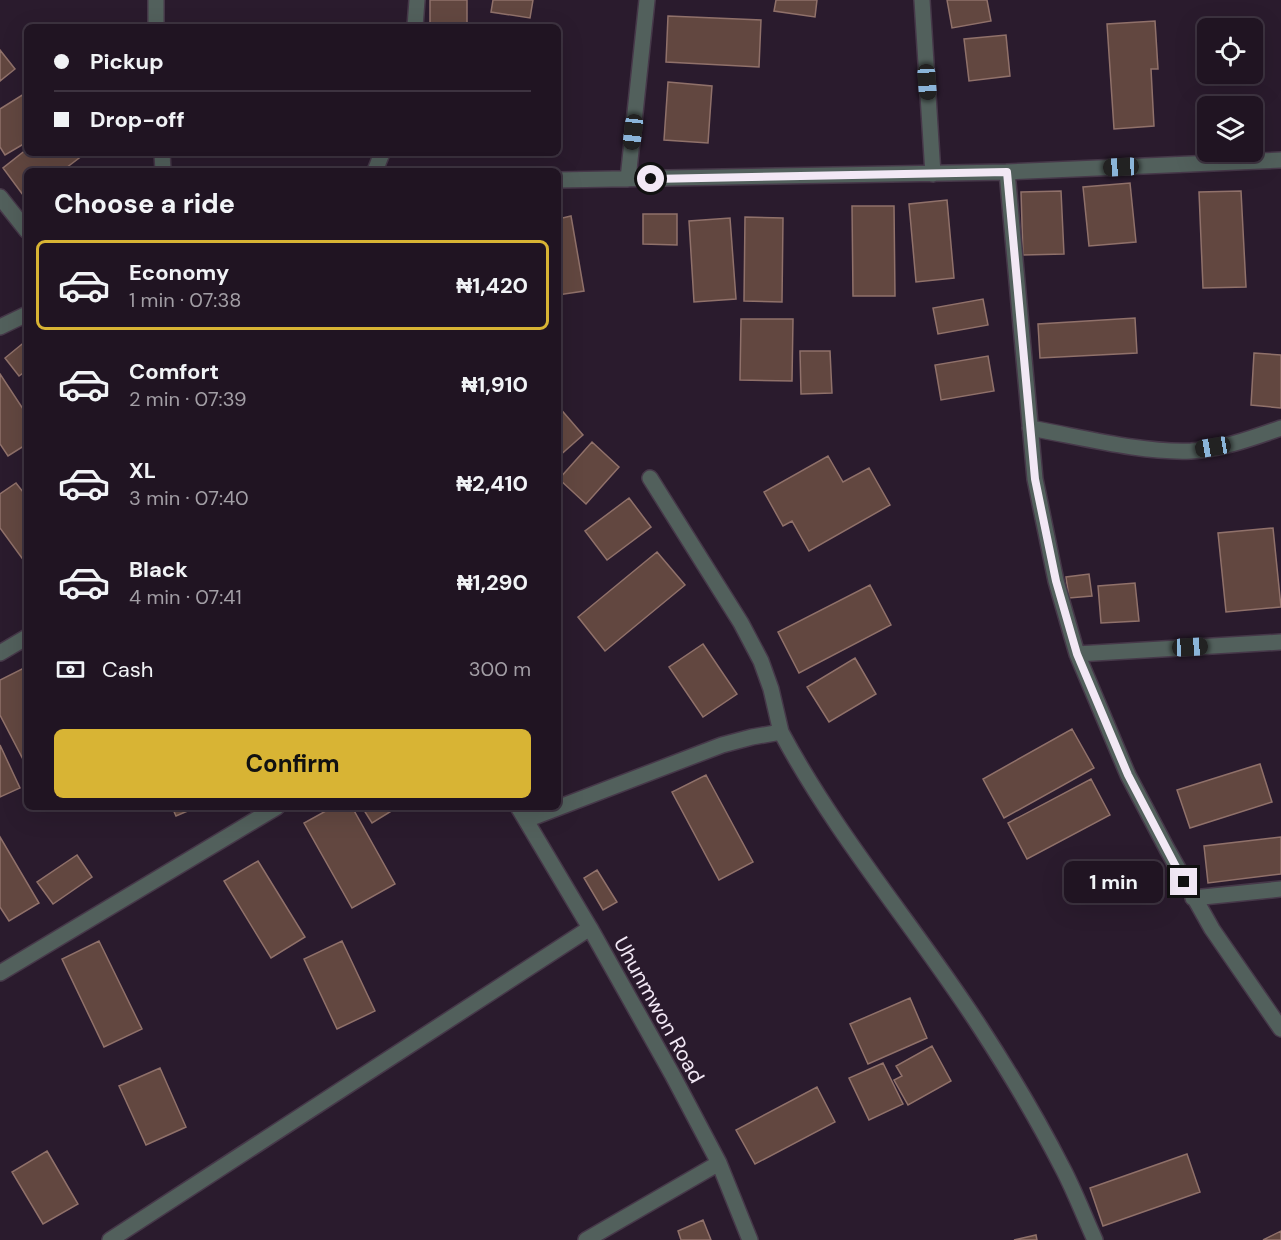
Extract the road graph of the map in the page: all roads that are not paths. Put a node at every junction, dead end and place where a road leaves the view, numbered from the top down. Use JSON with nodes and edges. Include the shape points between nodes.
{"nodes":[{"id":1,"x":156,"y":0,"type":"edge"},
{"id":2,"x":417,"y":0,"type":"edge"},
{"id":3,"x":647,"y":0,"type":"edge"},
{"id":4,"x":922,"y":0,"type":"edge"},
{"id":5,"x":156,"y":24,"type":"edge"},
{"id":6,"x":415,"y":24,"type":"edge"},
{"id":7,"x":1281,"y":160,"type":"edge"},
{"id":8,"x":1007,"y":172,"type":"junction"},
{"id":9,"x":933,"y":174,"type":"junction"},
{"id":10,"x":628,"y":179,"type":"junction"},
{"id":11,"x":561,"y":180,"type":"edge"},
{"id":12,"x":0,"y":197,"type":"edge"},
{"id":13,"x":24,"y":227,"type":"edge"},
{"id":14,"x":24,"y":315,"type":"edge"},
{"id":15,"x":0,"y":327,"type":"edge"},
{"id":16,"x":1030,"y":428,"type":"junction"},
{"id":17,"x":1281,"y":428,"type":"edge"},
{"id":18,"x":650,"y":478,"type":"dead end"},
{"id":19,"x":24,"y":639,"type":"edge"},
{"id":20,"x":1281,"y":642,"type":"edge"},
{"id":21,"x":0,"y":653,"type":"edge"},
{"id":22,"x":1077,"y":654,"type":"junction"},
{"id":23,"x":781,"y":732,"type":"junction"},
{"id":24,"x":561,"y":800,"type":"edge"},
{"id":25,"x":272,"y":810,"type":"edge"},
{"id":26,"x":522,"y":813,"type":"edge"},
{"id":27,"x":1281,"y":889,"type":"edge"},
{"id":28,"x":1193,"y":898,"type":"junction"},
{"id":29,"x":590,"y":928,"type":"junction"},
{"id":30,"x":0,"y":973,"type":"edge"},
{"id":31,"x":1281,"y":1029,"type":"edge"},
{"id":32,"x":719,"y":1163,"type":"junction"},
{"id":33,"x":110,"y":1240,"type":"edge"},
{"id":34,"x":586,"y":1240,"type":"edge"},
{"id":35,"x":750,"y":1240,"type":"edge"},
{"id":36,"x":1095,"y":1240,"type":"edge"}],
"edges":[{"from":1,"to":5,"type":"street"},
{"from":2,"to":6,"type":"street"},
{"from":3,"to":10,"type":"street"},
{"from":4,"to":9,"type":"street"},
{"from":7,"to":8,"type":"street"},
{"from":8,"to":9,"type":"street"},
{"from":8,"to":16,"type":"street"},
{"from":9,"to":10,"type":"street"},
{"from":10,"to":11,"type":"street"},
{"from":12,"to":13,"type":"street"},
{"from":14,"to":15,"type":"street"},
{"from":16,"to":17,"type":"street","via":[[1151,449],[1192,451],[1235,444]]},
{"from":16,"to":22,"type":"street","via":[[1035,479],[1056,581]]},
{"from":18,"to":23,"type":"street","via":[[761,661]]},
{"from":19,"to":21,"type":"street"},
{"from":20,"to":22,"type":"street"},
{"from":22,"to":28,"type":"street","via":[[1128,775]]},
{"from":23,"to":24,"type":"street","via":[[722,745]]},
{"from":23,"to":36,"type":"street","via":[[800,768],[980,1026],[1065,1171]]},
{"from":25,"to":30,"type":"street"},
{"from":26,"to":29,"type":"street","name":"Uhunmwon Road"},
{"from":27,"to":28,"type":"street"},
{"from":28,"to":31,"type":"street"},
{"from":29,"to":32,"type":"street","name":"Uhunmwon Road"},
{"from":29,"to":33,"type":"street"},
{"from":32,"to":34,"type":"street"},
{"from":32,"to":35,"type":"street","name":"Uhunmwon Road"}]}
